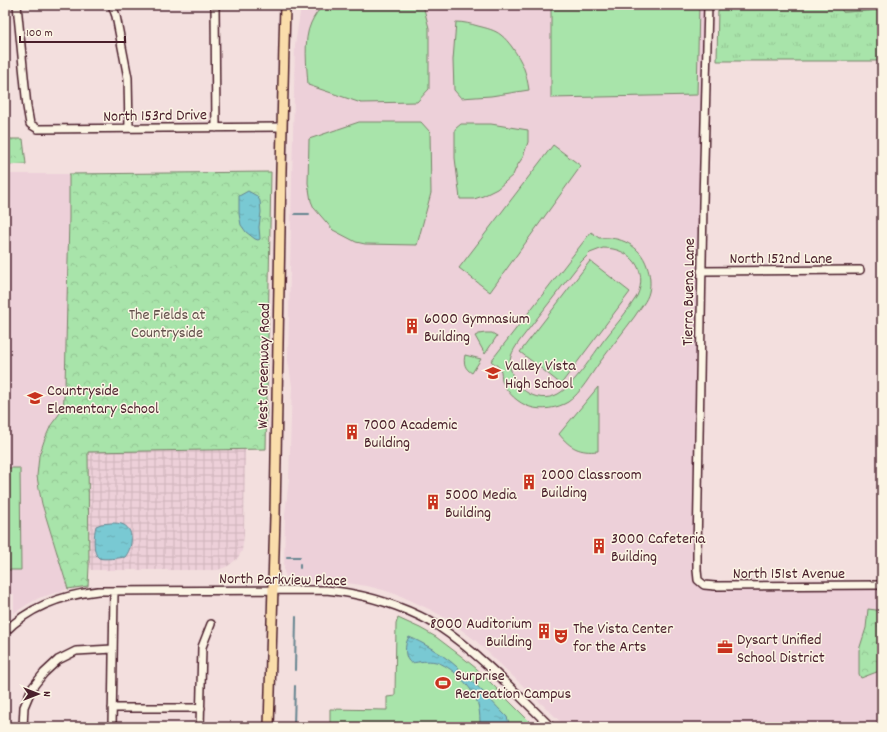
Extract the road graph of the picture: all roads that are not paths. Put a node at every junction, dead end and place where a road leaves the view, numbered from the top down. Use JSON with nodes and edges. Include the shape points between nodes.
{"nodes":[{"id":1,"x":17,"y":5,"type":"edge"},
{"id":2,"x":112,"y":5,"type":"edge"},
{"id":3,"x":215,"y":5,"type":"edge"},
{"id":4,"x":285,"y":5,"type":"edge"},
{"id":5,"x":708,"y":5,"type":"edge"},
{"id":6,"x":282,"y":127,"type":"junction"},
{"id":7,"x":129,"y":128,"type":"junction"},
{"id":8,"x":216,"y":128,"type":"junction"},
{"id":9,"x":860,"y":270,"type":"dead end"},
{"id":10,"x":701,"y":271,"type":"junction"},
{"id":11,"x":698,"y":580,"type":"joint"},
{"id":12,"x":882,"y":585,"type":"edge"},
{"id":13,"x":272,"y":590,"type":"junction"},
{"id":14,"x":114,"y":591,"type":"junction"},
{"id":15,"x":211,"y":624,"type":"dead end"},
{"id":16,"x":5,"y":632,"type":"edge"},
{"id":17,"x":113,"y":649,"type":"junction"},
{"id":18,"x":112,"y":708,"type":"junction"},
{"id":19,"x":201,"y":708,"type":"junction"},
{"id":20,"x":23,"y":727,"type":"edge"},
{"id":21,"x":112,"y":727,"type":"edge"},
{"id":22,"x":200,"y":727,"type":"edge"},
{"id":23,"x":269,"y":727,"type":"edge"},
{"id":24,"x":551,"y":727,"type":"edge"}],
"edges":[{"from":1,"to":7,"type":"street","name":"North 153rd Drive","via":[[30,124],[38,129]]},
{"from":2,"to":7,"type":"street","via":[[128,78]]},
{"from":3,"to":8,"type":"street"},
{"from":4,"to":6,"type":"main road","name":"West Greenway Road"},
{"from":5,"to":10,"type":"street","name":"Tierra Buena Lane"},
{"from":6,"to":8,"type":"street","name":"North 153rd Drive"},
{"from":6,"to":13,"type":"main road","name":"West Greenway Road"},
{"from":7,"to":8,"type":"street","name":"North 153rd Drive"},
{"from":9,"to":10,"type":"street","name":"North 152nd Lane"},
{"from":10,"to":11,"type":"street","name":"Tierra Buena Lane"},
{"from":11,"to":12,"type":"street","name":"North 151st Avenue","via":[[704,585],[715,586]]},
{"from":13,"to":14,"type":"street","name":"North Parkview Place"},
{"from":13,"to":23,"type":"main road","name":"West Greenway Road"},
{"from":13,"to":24,"type":"street","name":"North Parkview Place","via":[[326,590],[353,594],[413,613],[436,625],[473,652]]},
{"from":14,"to":16,"type":"street","name":"North Parkview Place","via":[[98,591],[57,599],[28,612]]},
{"from":14,"to":17,"type":"street"},
{"from":15,"to":19,"type":"street","via":[[202,647]]},
{"from":17,"to":18,"type":"street"},
{"from":17,"to":20,"type":"street","via":[[76,651],[58,660],[32,688],[24,707]]},
{"from":18,"to":19,"type":"street"},
{"from":18,"to":21,"type":"street"},
{"from":19,"to":22,"type":"street"}]}
